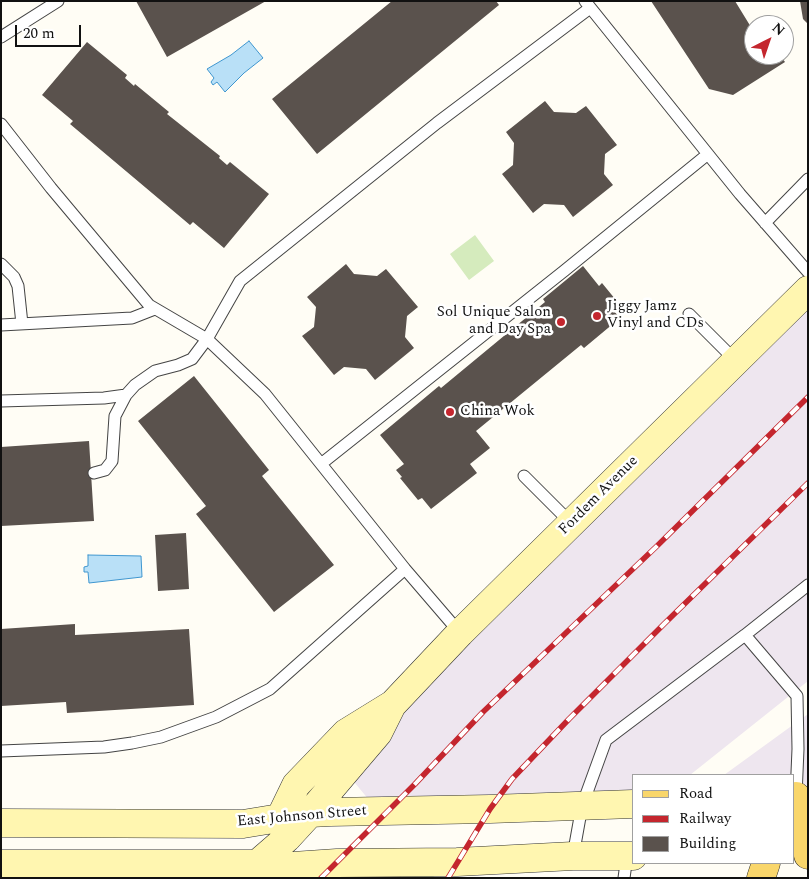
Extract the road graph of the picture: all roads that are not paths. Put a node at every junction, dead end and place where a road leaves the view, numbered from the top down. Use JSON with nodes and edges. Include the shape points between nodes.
{"nodes":[{"id":1,"x":58,"y":1,"type":"edge"},
{"id":2,"x":587,"y":5,"type":"edge"},
{"id":3,"x":1,"y":37,"type":"edge"},
{"id":4,"x":1,"y":124,"type":"edge"},
{"id":5,"x":708,"y":154,"type":"junction"},
{"id":6,"x":808,"y":179,"type":"edge"},
{"id":7,"x":765,"y":223,"type":"junction"},
{"id":8,"x":1,"y":264,"type":"edge"},
{"id":9,"x":808,"y":272,"type":"edge"},
{"id":10,"x":808,"y":290,"type":"edge"},
{"id":11,"x":154,"y":308,"type":"junction"},
{"id":12,"x":689,"y":314,"type":"dead end"},
{"id":13,"x":22,"y":324,"type":"junction"},
{"id":14,"x":1,"y":325,"type":"edge"},
{"id":15,"x":207,"y":339,"type":"junction"},
{"id":16,"x":736,"y":361,"type":"junction"},
{"id":17,"x":126,"y":395,"type":"junction"},
{"id":18,"x":1,"y":401,"type":"edge"},
{"id":19,"x":321,"y":464,"type":"junction"},
{"id":20,"x":94,"y":473,"type":"dead end"},
{"id":21,"x":524,"y":476,"type":"dead end"},
{"id":22,"x":572,"y":523,"type":"junction"},
{"id":23,"x":406,"y":569,"type":"junction"},
{"id":24,"x":808,"y":585,"type":"edge"},
{"id":25,"x":460,"y":633,"type":"junction"},
{"id":26,"x":745,"y":635,"type":"junction"},
{"id":27,"x":392,"y":704,"type":"junction"},
{"id":28,"x":378,"y":732,"type":"junction"},
{"id":29,"x":803,"y":745,"type":"edge"},
{"id":30,"x":1,"y":751,"type":"edge"},
{"id":31,"x":797,"y":798,"type":"edge"},
{"id":32,"x":632,"y":804,"type":"edge"},
{"id":33,"x":582,"y":806,"type":"junction"},
{"id":34,"x":389,"y":810,"type":"junction"},
{"id":35,"x":310,"y":813,"type":"junction"},
{"id":36,"x":1,"y":824,"type":"edge"},
{"id":37,"x":283,"y":828,"type":"junction"},
{"id":38,"x":573,"y":856,"type":"junction"},
{"id":39,"x":808,"y":856,"type":"edge"},
{"id":40,"x":794,"y":858,"type":"edge"},
{"id":41,"x":337,"y":863,"type":"junction"},
{"id":42,"x":1,"y":864,"type":"edge"},
{"id":43,"x":256,"y":864,"type":"junction"},
{"id":44,"x":628,"y":864,"type":"edge"},
{"id":45,"x":766,"y":864,"type":"edge"},
{"id":46,"x":212,"y":871,"type":"edge"},
{"id":47,"x":761,"y":878,"type":"edge"}],
"edges":[{"from":1,"to":3,"type":"lane"},
{"from":2,"to":5,"type":"lane"},
{"from":2,"to":15,"type":"lane","via":[[240,281]]},
{"from":4,"to":11,"type":"lane"},
{"from":5,"to":7,"type":"lane"},
{"from":5,"to":19,"type":"lane"},
{"from":6,"to":7,"type":"lane"},
{"from":7,"to":9,"type":"lane"},
{"from":8,"to":13,"type":"lane","via":[[18,286]]},
{"from":10,"to":16,"type":"main road","name":"Fordem Avenue"},
{"from":11,"to":13,"type":"lane","via":[[132,318]]},
{"from":11,"to":15,"type":"lane"},
{"from":12,"to":16,"type":"lane"},
{"from":13,"to":14,"type":"lane"},
{"from":15,"to":17,"type":"lane","via":[[192,359],[144,377]]},
{"from":15,"to":19,"type":"lane","via":[[264,394]]},
{"from":16,"to":22,"type":"main road","name":"Fordem Avenue"},
{"from":17,"to":18,"type":"lane"},
{"from":17,"to":20,"type":"lane","via":[[115,416],[112,461],[105,470]]},
{"from":19,"to":23,"type":"lane"},
{"from":21,"to":22,"type":"lane"},
{"from":22,"to":25,"type":"main road","name":"Fordem Avenue"},
{"from":23,"to":25,"type":"lane"},
{"from":23,"to":30,"type":"lane","via":[[270,689],[216,717],[161,737],[132,743]]},
{"from":24,"to":26,"type":"lane"},
{"from":25,"to":27,"type":"main road","name":"Fordem Avenue"},
{"from":26,"to":29,"type":"lane","via":[[797,696]]},
{"from":26,"to":33,"type":"lane","via":[[606,740]]},
{"from":27,"to":28,"type":"main road","name":"Fordem Avenue"},
{"from":27,"to":37,"type":"main road","name":"Fordem Avenue","via":[[346,733],[296,785]]},
{"from":28,"to":34,"type":"main road","via":[[355,766],[355,784],[358,792]]},
{"from":28,"to":35,"type":"main road","name":"Fordem Avenue"},
{"from":29,"to":31,"type":"lane"},
{"from":31,"to":39,"type":"main road"},
{"from":32,"to":33,"type":"main road","name":"East Johnson Street"},
{"from":33,"to":34,"type":"main road","name":"East Johnson Street"},
{"from":33,"to":38,"type":"lane"},
{"from":34,"to":35,"type":"main road","name":"East Johnson Street"},
{"from":35,"to":37,"type":"main road","name":"Fordem Avenue"},
{"from":36,"to":37,"type":"main road","name":"East Johnson Street","via":[[243,824]]},
{"from":37,"to":41,"type":"main road","via":[[304,851]]},
{"from":37,"to":43,"type":"main road","name":"Fordem Avenue"},
{"from":38,"to":41,"type":"main road","via":[[457,862]]},
{"from":38,"to":44,"type":"main road"},
{"from":39,"to":40,"type":"main road"},
{"from":41,"to":43,"type":"main road"},
{"from":42,"to":46,"type":"main road"},
{"from":43,"to":46,"type":"main road"},
{"from":45,"to":47,"type":"main road"}]}
